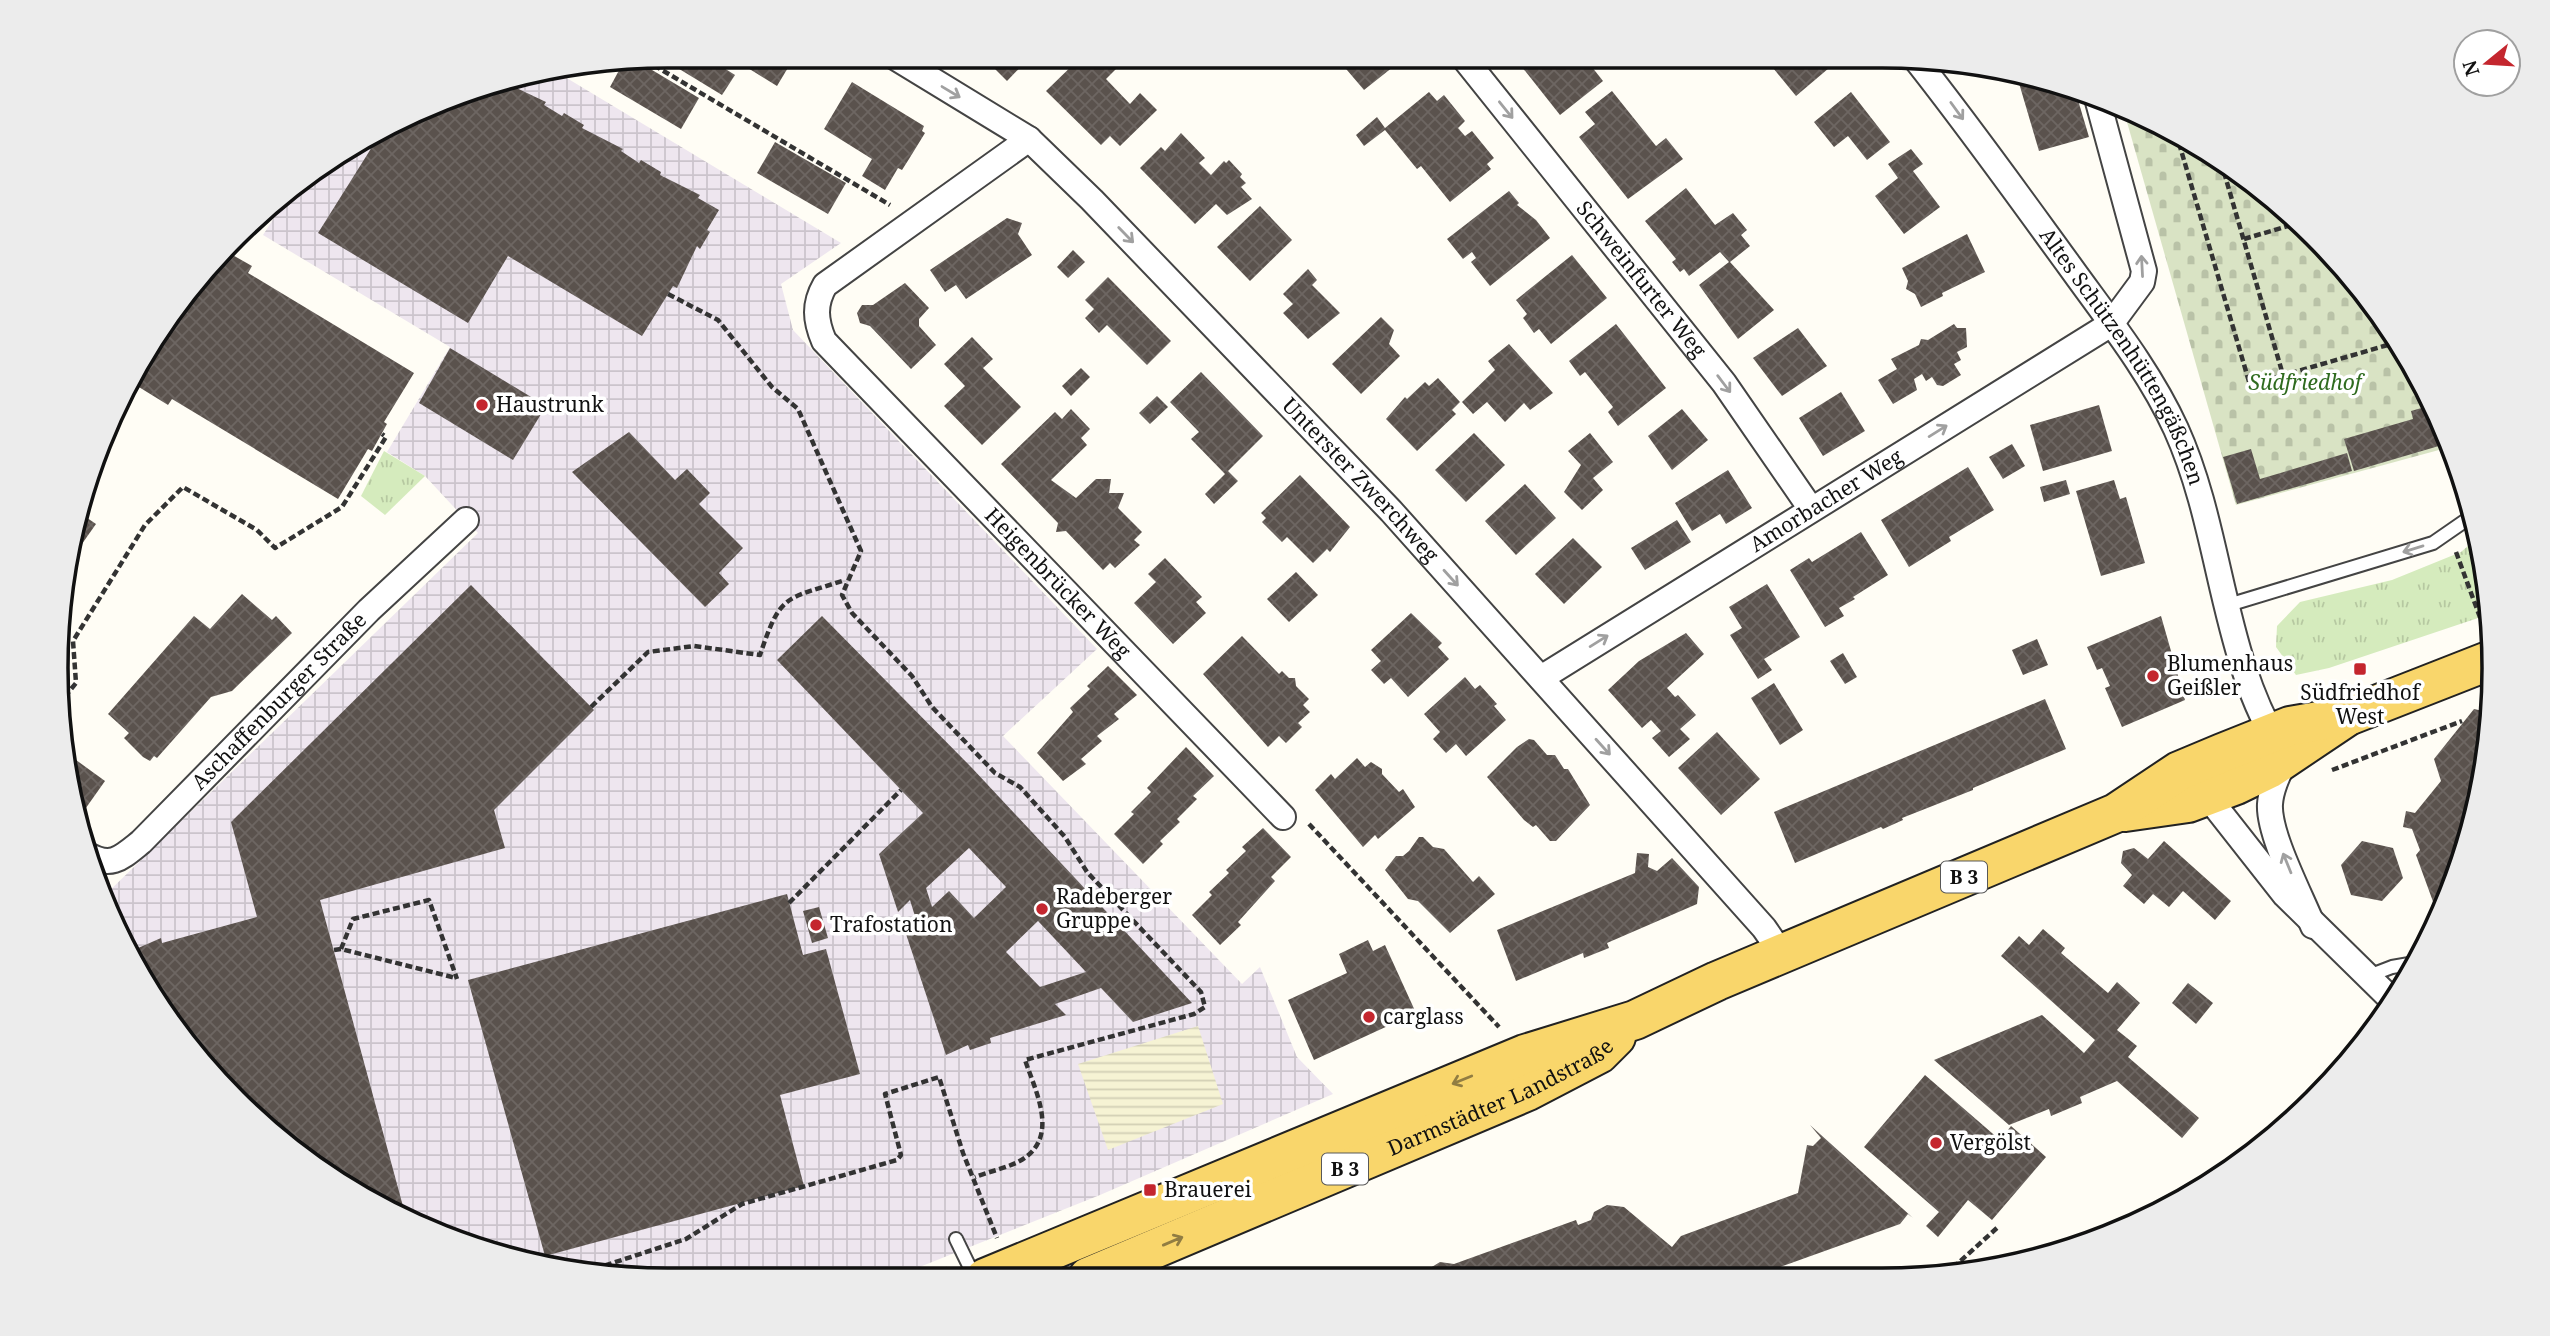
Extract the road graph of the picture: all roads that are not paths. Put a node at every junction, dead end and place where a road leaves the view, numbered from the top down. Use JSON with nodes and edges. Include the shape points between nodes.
{"nodes":[{"id":1,"x":913,"y":68,"type":"edge"},
{"id":2,"x":1472,"y":68,"type":"edge"},
{"id":3,"x":1925,"y":70,"type":"edge"},
{"id":4,"x":2100,"y":110,"type":"edge"},
{"id":5,"x":1029,"y":139,"type":"junction"},
{"id":6,"x":2111,"y":324,"type":"junction"},
{"id":7,"x":1811,"y":509,"type":"junction"},
{"id":8,"x":466,"y":520,"type":"dead end"},
{"id":9,"x":2463,"y":523,"type":"edge"},
{"id":10,"x":2225,"y":606,"type":"junction"},
{"id":11,"x":2482,"y":664,"type":"edge"},
{"id":12,"x":1541,"y":678,"type":"junction"},
{"id":13,"x":2278,"y":746,"type":"junction"},
{"id":14,"x":2179,"y":771,"type":"junction"},
{"id":15,"x":2209,"y":796,"type":"junction"},
{"id":16,"x":2116,"y":813,"type":"junction"},
{"id":17,"x":1283,"y":817,"type":"road end"},
{"id":18,"x":100,"y":862,"type":"edge"},
{"id":19,"x":2313,"y":926,"type":"junction"},
{"id":20,"x":1782,"y":954,"type":"junction"},
{"id":21,"x":2403,"y":965,"type":"edge"},
{"id":22,"x":2366,"y":976,"type":"junction"},
{"id":23,"x":2385,"y":994,"type":"edge"},
{"id":24,"x":956,"y":1239,"type":"dead end"},
{"id":25,"x":1089,"y":1260,"type":"edge"},
{"id":26,"x":993,"y":1263,"type":"edge"},
{"id":27,"x":970,"y":1268,"type":"edge"}],
"edges":[{"from":1,"to":5,"type":"street","name":"Unterster Zwerchweg","one_way":true},
{"from":2,"to":7,"type":"street","name":"Schweinfurter Weg","one_way":true,"via":[[1724,383]]},
{"from":3,"to":6,"type":"street","name":"Altes Schützenhüttengäßchen","one_way":true},
{"from":6,"to":4,"type":"street","one_way":true,"via":[[2142,282],[2144,271]]},
{"from":5,"to":12,"type":"street","name":"Unterster Zwerchweg","one_way":true,"via":[[1391,510]]},
{"from":5,"to":17,"type":"street","name":"Heigenbrücker Weg","via":[[825,285],[816,300],[824,341]]},
{"from":7,"to":6,"type":"street","name":"Amorbacher Weg","one_way":true},
{"from":6,"to":10,"type":"street","name":"Altes Schützenhüttengäßchen","via":[[2176,429],[2192,473]]},
{"from":12,"to":7,"type":"street","name":"Amorbacher Weg","one_way":true},
{"from":8,"to":18,"type":"street","name":"Aschaffenburger Straße","via":[[369,610],[141,842],[115,862]]},
{"from":9,"to":10,"type":"lane","one_way":true,"via":[[2433,543]]},
{"from":10,"to":13,"type":"street","name":"Altes Schützenhüttengäßchen","via":[[2252,692]]},
{"from":11,"to":13,"type":"main road","name":"Darmstädter Landstraße","number":"B 3"},
{"from":12,"to":20,"type":"street","name":"Unterster Zwerchweg","one_way":true,"via":[[1764,928]]},
{"from":13,"to":14,"type":"main road","name":"Darmstädter Landstraße","number":"B 3"},
{"from":13,"to":15,"type":"main road","name":"Darmstädter Landstraße","number":"B 3"},
{"from":19,"to":13,"type":"street","one_way":true,"via":[[2273,827],[2270,805]]},
{"from":14,"to":15,"type":"street"},
{"from":14,"to":16,"type":"main road","name":"Darmstädter Landstraße","number":"B 3"},
{"from":15,"to":16,"type":"main road","name":"Darmstädter Landstraße","number":"B 3"},
{"from":15,"to":19,"type":"street","via":[[2224,821]]},
{"from":16,"to":20,"type":"main road","name":"Darmstädter Landstraße","number":"B 3"},
{"from":19,"to":22,"type":"street"},
{"from":20,"to":25,"type":"main road","name":"Darmstädter Landstraße","number":"B 3","via":[[1635,1020],[1599,1054],[1528,1091]]},
{"from":21,"to":22,"type":"lane"},
{"from":22,"to":23,"type":"street"},
{"from":24,"to":27,"type":"lane"},
{"from":25,"to":26,"type":"main road","name":"Darmstädter Landstraße","number":"B 3"}]}
